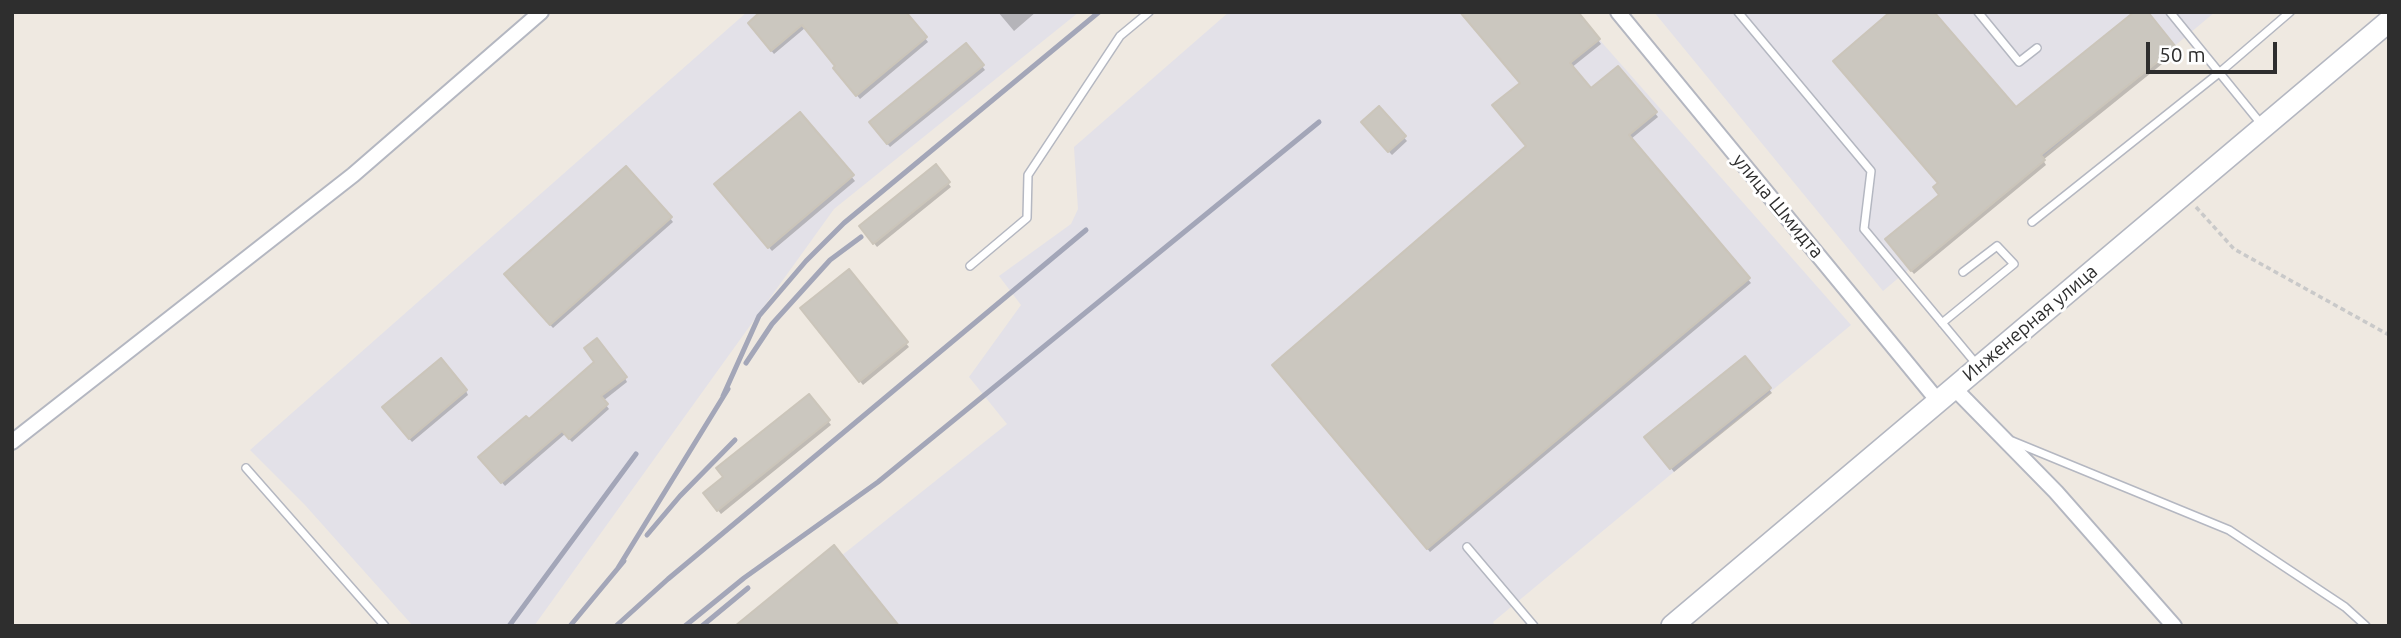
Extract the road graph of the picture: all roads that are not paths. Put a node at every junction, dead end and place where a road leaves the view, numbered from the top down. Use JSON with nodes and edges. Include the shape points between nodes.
{"nodes":[{"id":1,"x":541,"y":12,"type":"edge"},
{"id":2,"x":1149,"y":12,"type":"edge"},
{"id":3,"x":1618,"y":12,"type":"edge"},
{"id":4,"x":1751,"y":12,"type":"edge"},
{"id":5,"x":1979,"y":12,"type":"edge"},
{"id":6,"x":2170,"y":12,"type":"edge"},
{"id":7,"x":2290,"y":12,"type":"edge"},
{"id":8,"x":1741,"y":15,"type":"edge"},
{"id":9,"x":2389,"y":22,"type":"edge"},
{"id":10,"x":2037,"y":48,"type":"dead end"},
{"id":11,"x":2219,"y":73,"type":"junction"},
{"id":12,"x":2263,"y":126,"type":"junction"},
{"id":13,"x":2032,"y":222,"type":"dead end"},
{"id":14,"x":970,"y":266,"type":"dead end"},
{"id":15,"x":1963,"y":272,"type":"dead end"},
{"id":16,"x":1942,"y":323,"type":"junction"},
{"id":17,"x":1978,"y":367,"type":"junction"},
{"id":18,"x":1946,"y":394,"type":"junction"},
{"id":19,"x":2005,"y":438,"type":"junction"},
{"id":20,"x":12,"y":442,"type":"edge"},
{"id":21,"x":246,"y":468,"type":"dead end"},
{"id":22,"x":1467,"y":547,"type":"dead end"},
{"id":23,"x":385,"y":626,"type":"edge"},
{"id":24,"x":1534,"y":626,"type":"edge"},
{"id":25,"x":1672,"y":626,"type":"edge"},
{"id":26,"x":2174,"y":626,"type":"edge"},
{"id":27,"x":2366,"y":626,"type":"edge"}],
"edges":[{"from":1,"to":20,"type":"street","via":[[353,175]]},
{"from":2,"to":14,"type":"lane","via":[[1120,36],[1028,175],[1027,218]]},
{"from":3,"to":18,"type":"street","name":"улица Шмидта"},
{"from":4,"to":8,"type":"lane"},
{"from":5,"to":10,"type":"lane","via":[[2019,62]]},
{"from":6,"to":11,"type":"lane"},
{"from":7,"to":11,"type":"lane"},
{"from":8,"to":16,"type":"lane","via":[[1871,171],[1864,229]]},
{"from":9,"to":12,"type":"street","name":"Инженерная улица"},
{"from":11,"to":12,"type":"lane"},
{"from":11,"to":13,"type":"lane"},
{"from":12,"to":17,"type":"street","name":"Инженерная улица"},
{"from":15,"to":16,"type":"lane","via":[[1997,246],[2014,264]]},
{"from":16,"to":17,"type":"lane"},
{"from":17,"to":18,"type":"street","name":"Инженерная улица"},
{"from":18,"to":19,"type":"street","name":"улица Шмидта"},
{"from":18,"to":25,"type":"street","name":"Инженерная улица"},
{"from":19,"to":26,"type":"street","name":"улица Шмидта"},
{"from":19,"to":27,"type":"lane","via":[[2229,530],[2345,607]]},
{"from":21,"to":23,"type":"lane"},
{"from":22,"to":24,"type":"lane"}]}
